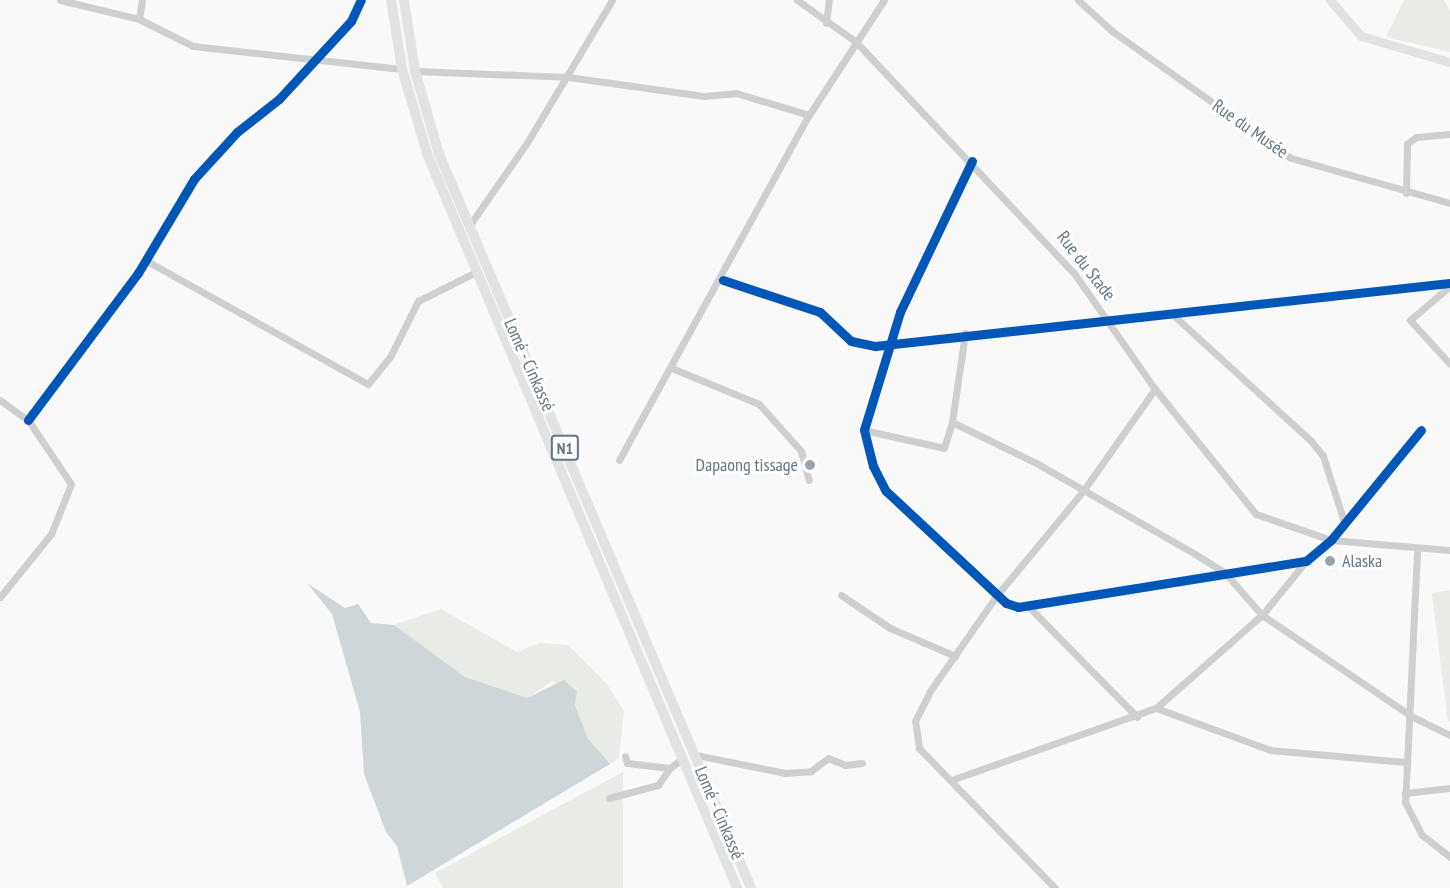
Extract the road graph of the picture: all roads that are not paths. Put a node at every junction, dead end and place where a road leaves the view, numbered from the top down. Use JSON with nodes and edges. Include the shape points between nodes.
{"nodes":[{"id":1,"x":60,"y":0,"type":"edge"},
{"id":2,"x":142,"y":0,"type":"edge"},
{"id":3,"x":361,"y":0,"type":"edge"},
{"id":4,"x":391,"y":0,"type":"edge"},
{"id":5,"x":404,"y":0,"type":"edge"},
{"id":6,"x":612,"y":0,"type":"edge"},
{"id":7,"x":797,"y":0,"type":"edge"},
{"id":8,"x":829,"y":0,"type":"edge"},
{"id":9,"x":884,"y":0,"type":"edge"},
{"id":10,"x":1078,"y":0,"type":"edge"},
{"id":11,"x":1330,"y":0,"type":"edge"},
{"id":12,"x":139,"y":19,"type":"junction"},
{"id":13,"x":826,"y":22,"type":"junction"},
{"id":14,"x":856,"y":42,"type":"junction"},
{"id":15,"x":316,"y":59,"type":"junction"},
{"id":16,"x":1450,"y":62,"type":"edge"},
{"id":17,"x":402,"y":69,"type":"junction"},
{"id":18,"x":415,"y":71,"type":"junction"},
{"id":19,"x":568,"y":77,"type":"junction"},
{"id":20,"x":809,"y":115,"type":"junction"},
{"id":21,"x":1450,"y":134,"type":"edge"},
{"id":22,"x":972,"y":161,"type":"junction"},
{"id":23,"x":1406,"y":193,"type":"junction"},
{"id":24,"x":1450,"y":204,"type":"edge"},
{"id":25,"x":464,"y":230,"type":"junction"},
{"id":26,"x":145,"y":260,"type":"junction"},
{"id":27,"x":476,"y":272,"type":"junction"},
{"id":28,"x":723,"y":280,"type":"junction"},
{"id":29,"x":1450,"y":284,"type":"edge"},
{"id":30,"x":1170,"y":313,"type":"junction"},
{"id":31,"x":1105,"y":317,"type":"junction"},
{"id":32,"x":965,"y":333,"type":"junction"},
{"id":33,"x":890,"y":343,"type":"junction"},
{"id":34,"x":1450,"y":364,"type":"edge"},
{"id":35,"x":674,"y":369,"type":"junction"},
{"id":36,"x":1155,"y":389,"type":"junction"},
{"id":37,"x":0,"y":400,"type":"edge"},
{"id":38,"x":28,"y":420,"type":"junction"},
{"id":39,"x":952,"y":422,"type":"junction"},
{"id":40,"x":864,"y":430,"type":"junction"},
{"id":41,"x":1421,"y":430,"type":"dead end"},
{"id":42,"x":619,"y":460,"type":"dead end"},
{"id":43,"x":809,"y":480,"type":"dead end"},
{"id":44,"x":1083,"y":491,"type":"junction"},
{"id":45,"x":1344,"y":522,"type":"junction"},
{"id":46,"x":1331,"y":540,"type":"junction"},
{"id":47,"x":1450,"y":550,"type":"edge"},
{"id":48,"x":1417,"y":552,"type":"junction"},
{"id":49,"x":1306,"y":561,"type":"junction"},
{"id":50,"x":1225,"y":573,"type":"junction"},
{"id":51,"x":841,"y":595,"type":"dead end"},
{"id":52,"x":997,"y":595,"type":"junction"},
{"id":53,"x":0,"y":597,"type":"edge"},
{"id":54,"x":1027,"y":605,"type":"junction"},
{"id":55,"x":1262,"y":615,"type":"junction"},
{"id":56,"x":955,"y":656,"type":"junction"},
{"id":57,"x":1156,"y":708,"type":"junction"},
{"id":58,"x":1411,"y":716,"type":"junction"},
{"id":59,"x":1137,"y":717,"type":"junction"},
{"id":60,"x":1450,"y":735,"type":"edge"},
{"id":61,"x":625,"y":756,"type":"dead end"},
{"id":62,"x":688,"y":756,"type":"junction"},
{"id":63,"x":1405,"y":762,"type":"junction"},
{"id":64,"x":862,"y":763,"type":"dead end"},
{"id":65,"x":670,"y":768,"type":"junction"},
{"id":66,"x":954,"y":779,"type":"junction"},
{"id":67,"x":1450,"y":788,"type":"edge"},
{"id":68,"x":1405,"y":793,"type":"junction"},
{"id":69,"x":609,"y":798,"type":"dead end"},
{"id":70,"x":1450,"y":857,"type":"edge"},
{"id":71,"x":737,"y":888,"type":"edge"},
{"id":72,"x":751,"y":888,"type":"edge"},
{"id":73,"x":1054,"y":888,"type":"edge"}],
"edges":[{"from":1,"to":12,"type":"street"},
{"from":2,"to":12,"type":"street"},
{"from":3,"to":15,"type":"street","via":[[351,21]]},
{"from":4,"to":17,"type":"highway","name":"Lomé - Cinkassé","number":"N1"},
{"from":5,"to":18,"type":"highway","name":"Lomé - Cinkassé","number":"N1"},
{"from":6,"to":19,"type":"street"},
{"from":7,"to":13,"type":"street","name":"Rue du Stade"},
{"from":8,"to":13,"type":"street"},
{"from":9,"to":14,"type":"street"},
{"from":10,"to":23,"type":"street","name":"Rue du Musée","via":[[1279,152]]},
{"from":11,"to":16,"type":"main road","via":[[1361,36]]},
{"from":12,"to":15,"type":"street","via":[[193,46]]},
{"from":13,"to":14,"type":"street","name":"Rue du Stade"},
{"from":14,"to":20,"type":"street"},
{"from":14,"to":22,"type":"street","name":"Rue du Stade"},
{"from":15,"to":17,"type":"street"},
{"from":15,"to":26,"type":"street","via":[[194,179]]},
{"from":17,"to":25,"type":"highway","name":"Lomé - Cinkassé","number":"N1","via":[[428,156]]},
{"from":18,"to":19,"type":"street"},
{"from":18,"to":25,"type":"highway","name":"Lomé - Cinkassé","number":"N1"},
{"from":19,"to":20,"type":"street","via":[[704,96],[736,93]]},
{"from":19,"to":25,"type":"street"},
{"from":20,"to":28,"type":"street"},
{"from":21,"to":23,"type":"street","via":[[1416,137],[1407,144]]},
{"from":22,"to":31,"type":"street","name":"Rue du Stade","via":[[1074,273]]},
{"from":22,"to":33,"type":"street"},
{"from":23,"to":24,"type":"street","name":"Rue du Musée"},
{"from":25,"to":27,"type":"highway","name":"Lomé - Cinkassé","number":"N1"},
{"from":25,"to":62,"type":"highway","name":"Lomé - Cinkassé","number":"N1"},
{"from":26,"to":27,"type":"street","via":[[368,384],[390,357],[418,301]]},
{"from":26,"to":38,"type":"street"},
{"from":27,"to":62,"type":"highway","name":"Lomé - Cinkassé","number":"N1"},
{"from":28,"to":33,"type":"street","via":[[820,312],[851,341]]},
{"from":28,"to":35,"type":"street"},
{"from":29,"to":30,"type":"street"},
{"from":29,"to":34,"type":"street","via":[[1410,320]]},
{"from":30,"to":31,"type":"street"},
{"from":30,"to":45,"type":"street","via":[[1315,446]]},
{"from":31,"to":32,"type":"street"},
{"from":31,"to":36,"type":"street","name":"Rue du Stade"},
{"from":32,"to":33,"type":"street"},
{"from":32,"to":39,"type":"street"},
{"from":33,"to":40,"type":"street"},
{"from":35,"to":42,"type":"street"},
{"from":35,"to":43,"type":"street","via":[[759,404],[801,451]]},
{"from":36,"to":44,"type":"street"},
{"from":36,"to":46,"type":"street","name":"Rue du Stade","via":[[1256,514]]},
{"from":37,"to":38,"type":"street"},
{"from":38,"to":53,"type":"street","via":[[71,484],[51,534]]},
{"from":39,"to":40,"type":"street","via":[[944,448]]},
{"from":39,"to":44,"type":"street"},
{"from":40,"to":52,"type":"street","via":[[876,475],[886,491]]},
{"from":41,"to":45,"type":"street"},
{"from":44,"to":50,"type":"street"},
{"from":44,"to":52,"type":"street"},
{"from":45,"to":46,"type":"street"},
{"from":46,"to":48,"type":"street","name":"Rue du Stade"},
{"from":46,"to":49,"type":"street"},
{"from":47,"to":48,"type":"street","name":"Rue du Stade"},
{"from":48,"to":58,"type":"street"},
{"from":49,"to":50,"type":"street"},
{"from":49,"to":55,"type":"street"},
{"from":50,"to":54,"type":"street"},
{"from":50,"to":55,"type":"street"},
{"from":51,"to":56,"type":"street","via":[[890,628]]},
{"from":52,"to":54,"type":"street","via":[[1010,606]]},
{"from":52,"to":56,"type":"street"},
{"from":54,"to":59,"type":"street"},
{"from":55,"to":57,"type":"street"},
{"from":55,"to":58,"type":"street"},
{"from":56,"to":66,"type":"street","via":[[930,691],[914,732],[927,757]]},
{"from":57,"to":59,"type":"street"},
{"from":57,"to":63,"type":"street","via":[[1270,750]]},
{"from":58,"to":60,"type":"street"},
{"from":58,"to":63,"type":"street"},
{"from":59,"to":66,"type":"street"},
{"from":61,"to":65,"type":"street","via":[[627,763]]},
{"from":62,"to":64,"type":"street","via":[[784,773],[811,771],[828,759],[845,765]]},
{"from":62,"to":65,"type":"street"},
{"from":62,"to":71,"type":"highway","name":"Lomé - Cinkassé","number":"N1"},
{"from":62,"to":72,"type":"highway","name":"Lomé - Cinkassé","number":"N1"},
{"from":63,"to":68,"type":"street"},
{"from":65,"to":69,"type":"street","via":[[658,785]]},
{"from":66,"to":73,"type":"street"},
{"from":67,"to":68,"type":"street"},
{"from":68,"to":70,"type":"street","via":[[1411,821]]}]}
